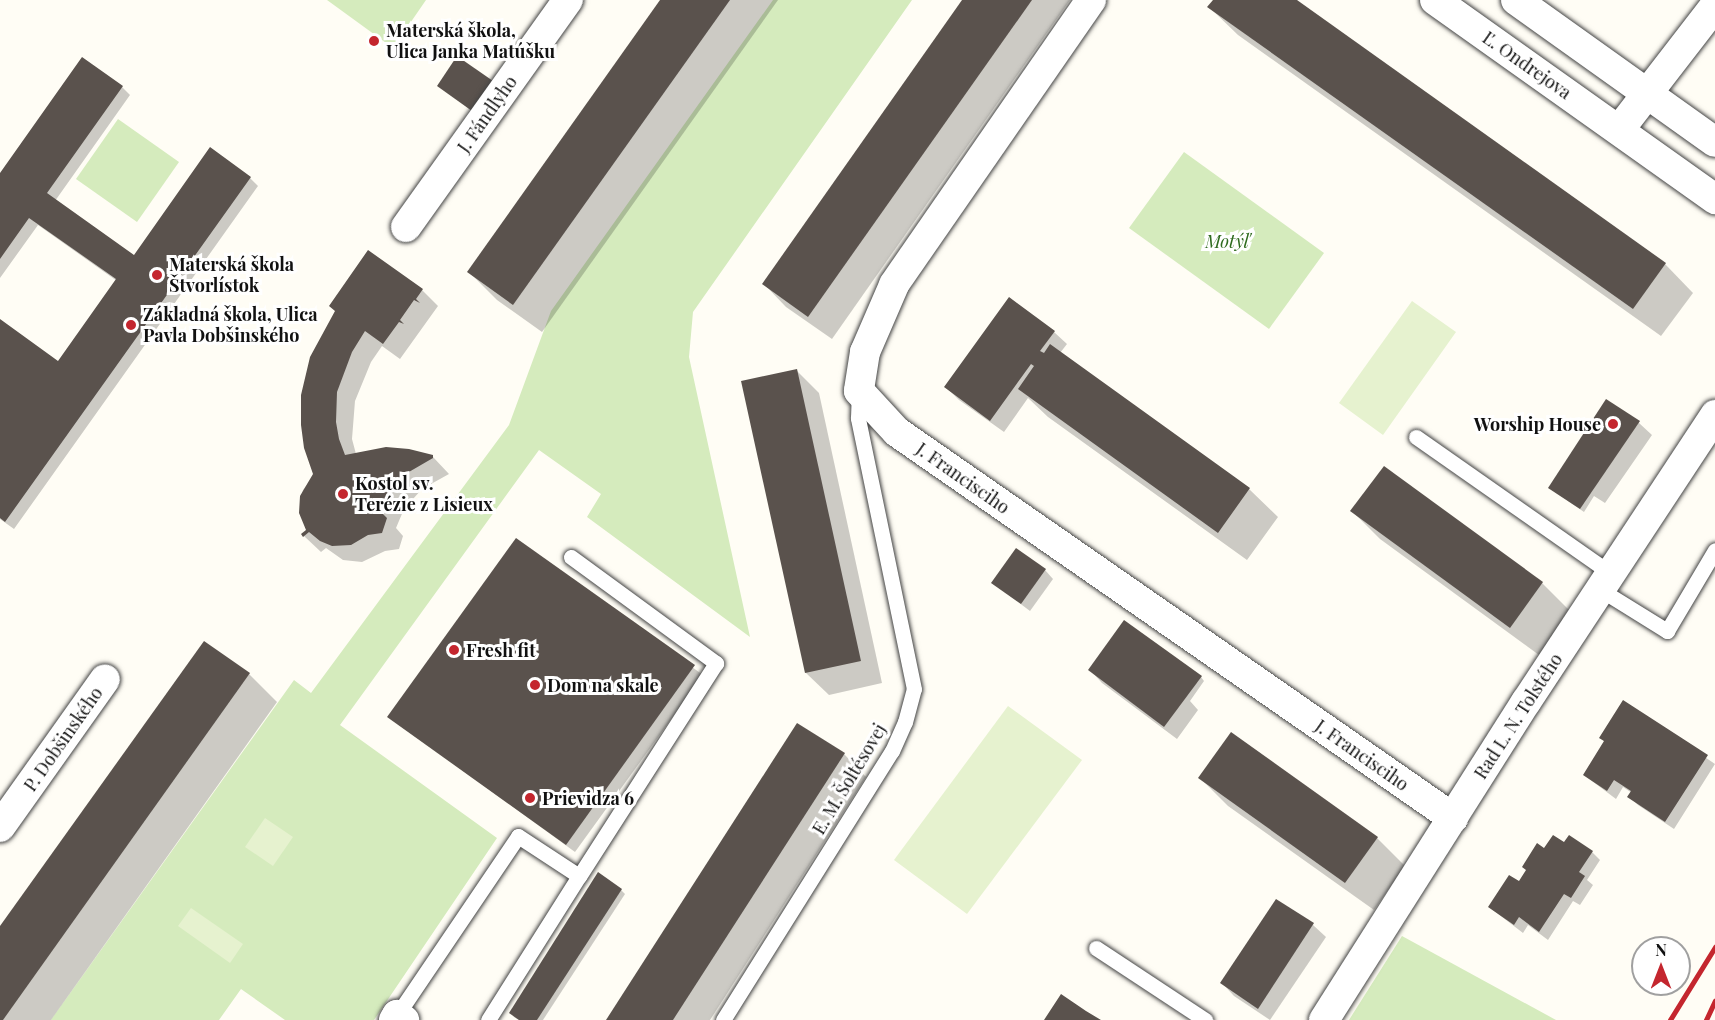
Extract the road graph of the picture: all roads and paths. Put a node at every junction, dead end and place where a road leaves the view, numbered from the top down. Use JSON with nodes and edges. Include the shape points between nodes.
{"nodes":[{"id":1,"x":568,"y":0,"type":"edge"},
{"id":2,"x":1091,"y":0,"type":"edge"},
{"id":3,"x":1435,"y":0,"type":"edge"},
{"id":4,"x":1516,"y":0,"type":"edge"},
{"id":5,"x":1715,"y":6,"type":"edge"},
{"id":6,"x":1647,"y":93,"type":"junction"},
{"id":7,"x":1619,"y":130,"type":"junction"},
{"id":8,"x":1715,"y":142,"type":"edge"},
{"id":9,"x":1715,"y":199,"type":"edge"},
{"id":10,"x":406,"y":227,"type":"dead end"},
{"id":11,"x":859,"y":392,"type":"junction"},
{"id":12,"x":1715,"y":415,"type":"edge"},
{"id":13,"x":1416,"y":437,"type":"dead end"},
{"id":14,"x":1715,"y":550,"type":"edge"},
{"id":15,"x":571,"y":557,"type":"dead end"},
{"id":16,"x":1607,"y":582,"type":"junction"},
{"id":17,"x":105,"y":680,"type":"dead end"},
{"id":18,"x":1453,"y":818,"type":"junction"},
{"id":19,"x":0,"y":827,"type":"edge"},
{"id":20,"x":579,"y":876,"type":"junction"},
{"id":21,"x":1096,"y":948,"type":"dead end"},
{"id":22,"x":399,"y":1018,"type":"edge"},
{"id":23,"x":488,"y":1020,"type":"edge"},
{"id":24,"x":723,"y":1020,"type":"edge"},
{"id":25,"x":1205,"y":1020,"type":"edge"},
{"id":26,"x":1324,"y":1020,"type":"edge"}],
"edges":[{"from":1,"to":10,"type":"street","name":"J. Fándlyho"},
{"from":2,"to":11,"type":"street","via":[[894,285],[865,352]]},
{"from":3,"to":7,"type":"street","name":"Ľ. Ondrejova"},
{"from":4,"to":6,"type":"street"},
{"from":5,"to":6,"type":"street"},
{"from":6,"to":7,"type":"street"},
{"from":6,"to":8,"type":"street"},
{"from":7,"to":9,"type":"street","name":"Ľ. Ondrejova"},
{"from":11,"to":18,"type":"street","name":"J. Francisciho","via":[[897,432]]},
{"from":11,"to":24,"type":"lane","name":"E. M. Šoltésovej","via":[[858,418],[914,689],[892,751]]},
{"from":12,"to":16,"type":"street","name":"Rad L. N. Tolstého"},
{"from":13,"to":16,"type":"lane"},
{"from":14,"to":16,"type":"lane","via":[[1667,631]]},
{"from":15,"to":20,"type":"lane","via":[[716,663]]},
{"from":16,"to":18,"type":"street","name":"Rad L. N. Tolstého"},
{"from":17,"to":19,"type":"street","name":"P. Dobšinského"},
{"from":18,"to":26,"type":"street","name":"Rad L. N. Tolstého"},
{"from":20,"to":22,"type":"lane","via":[[518,836]]},
{"from":20,"to":23,"type":"lane"},
{"from":21,"to":25,"type":"lane"}]}
